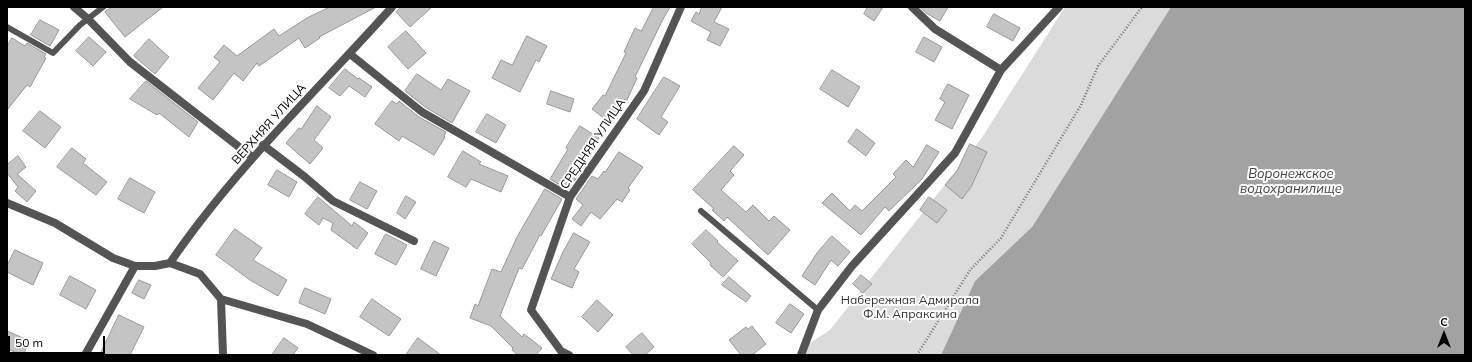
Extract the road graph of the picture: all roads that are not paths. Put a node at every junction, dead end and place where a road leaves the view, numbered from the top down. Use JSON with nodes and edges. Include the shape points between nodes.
{"nodes":[{"id":1,"x":74,"y":7,"type":"edge"},
{"id":2,"x":103,"y":7,"type":"edge"},
{"id":3,"x":392,"y":7,"type":"edge"},
{"id":4,"x":681,"y":7,"type":"edge"},
{"id":5,"x":912,"y":7,"type":"edge"},
{"id":6,"x":1059,"y":7,"type":"edge"},
{"id":7,"x":88,"y":19,"type":"junction"},
{"id":8,"x":7,"y":26,"type":"edge"},
{"id":9,"x":350,"y":54,"type":"junction"},
{"id":10,"x":1001,"y":70,"type":"junction"},
{"id":11,"x":263,"y":145,"type":"junction"},
{"id":12,"x":252,"y":157,"type":"junction"},
{"id":13,"x":570,"y":197,"type":"junction"},
{"id":14,"x":7,"y":203,"type":"edge"},
{"id":15,"x":701,"y":211,"type":"dead end"},
{"id":16,"x":414,"y":241,"type":"dead end"},
{"id":17,"x":170,"y":263,"type":"junction"},
{"id":18,"x":135,"y":266,"type":"junction"},
{"id":19,"x":221,"y":299,"type":"junction"},
{"id":20,"x":818,"y":310,"type":"junction"},
{"id":21,"x":85,"y":355,"type":"edge"},
{"id":22,"x":223,"y":355,"type":"edge"},
{"id":23,"x":373,"y":355,"type":"edge"},
{"id":24,"x":569,"y":355,"type":"edge"},
{"id":25,"x":801,"y":355,"type":"edge"}],
"edges":[{"from":1,"to":7,"type":"street"},
{"from":2,"to":7,"type":"lane"},
{"from":3,"to":9,"type":"street","name":"ВЕРХНЯЯ УЛИЦА"},
{"from":4,"to":13,"type":"street","name":"СРЕДНЯЯ УЛИЦА","via":[[644,91]]},
{"from":5,"to":10,"type":"street","via":[[935,29]]},
{"from":6,"to":10,"type":"street"},
{"from":7,"to":8,"type":"lane","via":[[54,53]]},
{"from":7,"to":12,"type":"street","via":[[130,62]]},
{"from":9,"to":11,"type":"street","name":"ВЕРХНЯЯ УЛИЦА"},
{"from":9,"to":13,"type":"street","via":[[422,112]]},
{"from":10,"to":20,"type":"street","via":[[954,153],[852,266]]},
{"from":11,"to":12,"type":"street","name":"ВЕРХНЯЯ УЛИЦА"},
{"from":11,"to":16,"type":"street","via":[[332,200]]},
{"from":12,"to":17,"type":"street","name":"ВЕРХНЯЯ УЛИЦА"},
{"from":13,"to":24,"type":"street","name":"СРЕДНЯЯ УЛИЦА","via":[[531,310],[561,351]]},
{"from":14,"to":18,"type":"street","via":[[55,223],[113,258]]},
{"from":15,"to":20,"type":"lane"},
{"from":17,"to":18,"type":"street"},
{"from":17,"to":19,"type":"street","via":[[200,274]]},
{"from":18,"to":21,"type":"street"},
{"from":19,"to":22,"type":"street"},
{"from":19,"to":23,"type":"street","via":[[307,324]]},
{"from":20,"to":25,"type":"street"}]}
